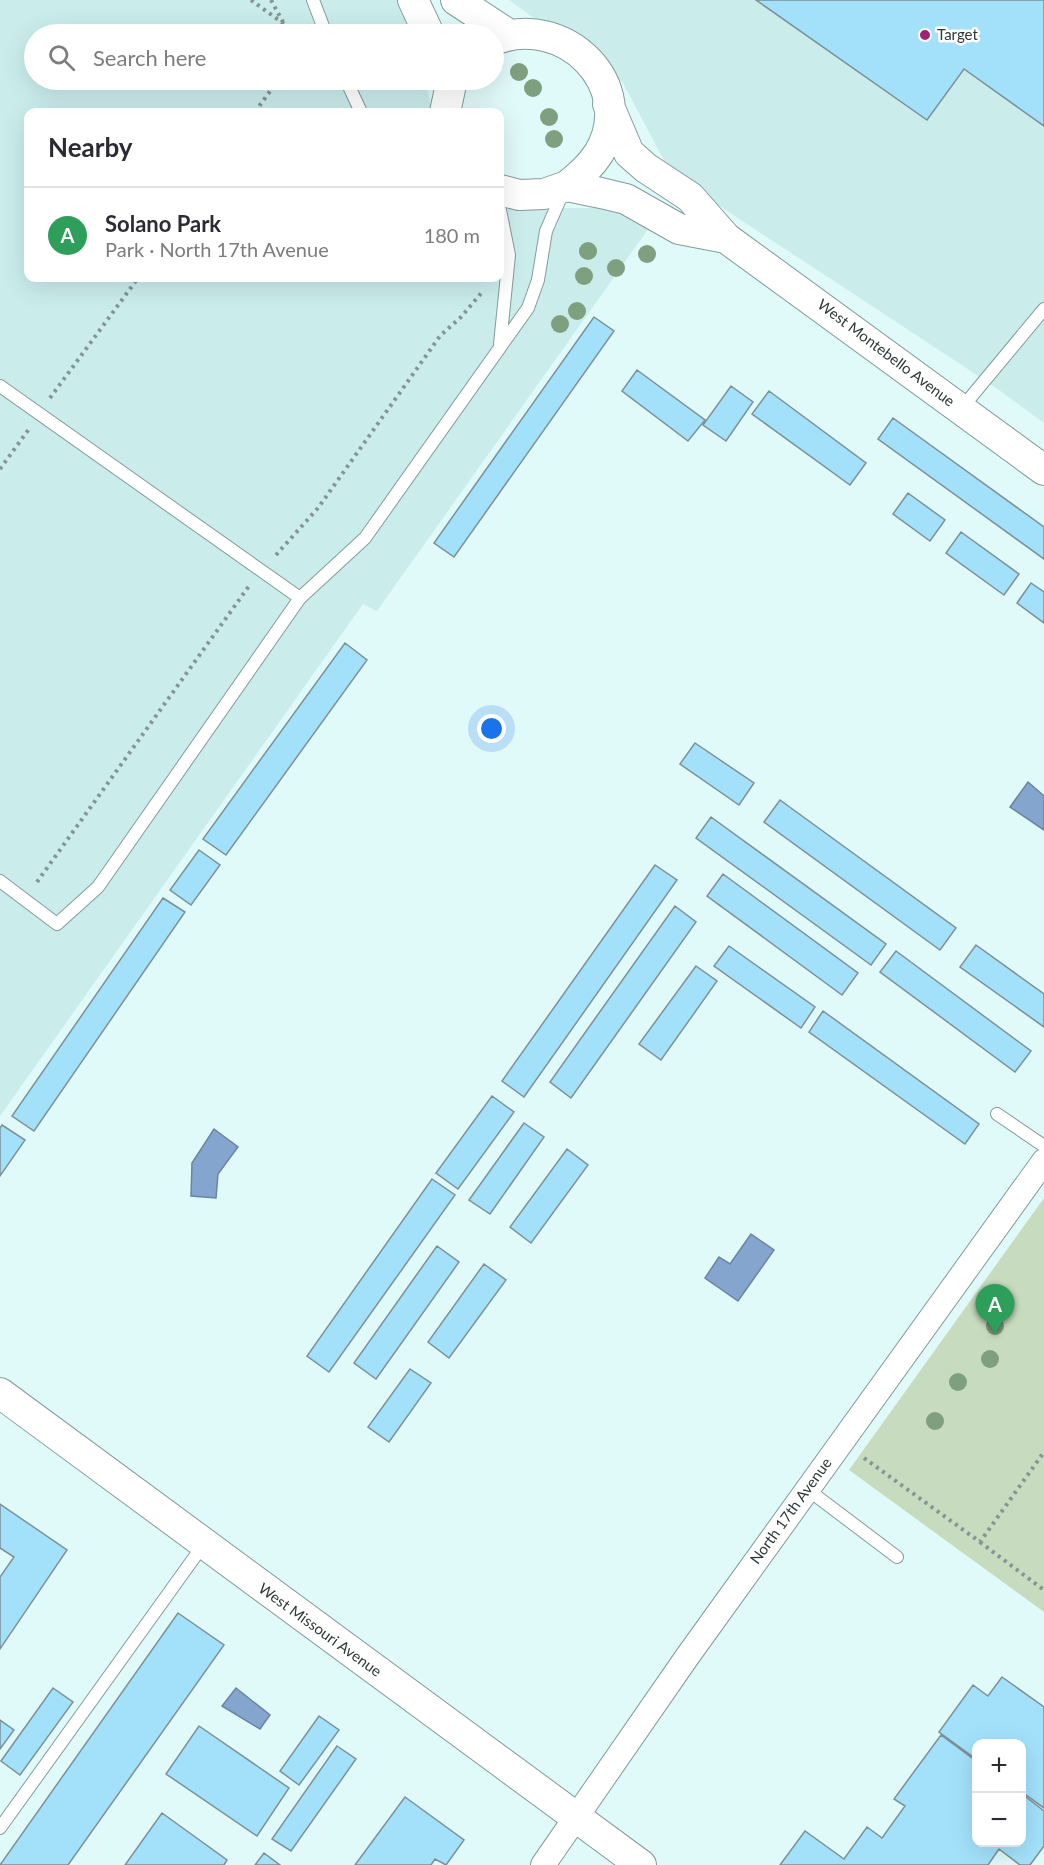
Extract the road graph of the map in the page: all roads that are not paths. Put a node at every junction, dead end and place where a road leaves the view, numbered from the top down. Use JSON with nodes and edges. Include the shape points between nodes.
{"nodes":[{"id":1,"x":313,"y":0,"type":"edge"},
{"id":2,"x":413,"y":0,"type":"edge"},
{"id":3,"x":456,"y":0,"type":"edge"},
{"id":4,"x":322,"y":24,"type":"edge"},
{"id":5,"x":424,"y":24,"type":"edge"},
{"id":6,"x":485,"y":24,"type":"edge"},
{"id":7,"x":504,"y":37,"type":"edge"},
{"id":8,"x":351,"y":90,"type":"edge"},
{"id":9,"x":449,"y":90,"type":"edge"},
{"id":10,"x":608,"y":104,"type":"junction"},
{"id":11,"x":359,"y":108,"type":"edge"},
{"id":12,"x":446,"y":108,"type":"edge"},
{"id":13,"x":566,"y":186,"type":"junction"},
{"id":14,"x":504,"y":191,"type":"edge"},
{"id":15,"x":504,"y":230,"type":"edge"},
{"id":16,"x":726,"y":237,"type":"junction"},
{"id":17,"x":1044,"y":309,"type":"edge"},
{"id":18,"x":500,"y":345,"type":"junction"},
{"id":19,"x":0,"y":386,"type":"edge"},
{"id":20,"x":961,"y":409,"type":"junction"},
{"id":21,"x":1044,"y":470,"type":"edge"},
{"id":22,"x":300,"y":598,"type":"junction"},
{"id":23,"x":0,"y":881,"type":"edge"},
{"id":24,"x":997,"y":1114,"type":"dead end"},
{"id":25,"x":1044,"y":1146,"type":"edge"},
{"id":26,"x":1044,"y":1161,"type":"edge"},
{"id":27,"x":0,"y":1393,"type":"edge"},
{"id":28,"x":807,"y":1489,"type":"junction"},
{"id":29,"x":204,"y":1544,"type":"junction"},
{"id":30,"x":897,"y":1557,"type":"dead end"},
{"id":31,"x":575,"y":1818,"type":"junction"},
{"id":32,"x":0,"y":1828,"type":"edge"},
{"id":33,"x":543,"y":1865,"type":"edge"},
{"id":34,"x":641,"y":1865,"type":"edge"}],
"edges":[{"from":1,"to":4,"type":"lane"},
{"from":2,"to":5,"type":"street"},
{"from":3,"to":6,"type":"street"},
{"from":7,"to":10,"type":"street","name":"West Montebello Avenue","via":[[535,32],[575,48],[602,81]]},
{"from":8,"to":11,"type":"lane"},
{"from":9,"to":12,"type":"street"},
{"from":10,"to":13,"type":"street","via":[[608,128],[600,151],[586,171]]},
{"from":10,"to":16,"type":"street","name":"West Montebello Avenue","via":[[628,153],[690,197]]},
{"from":13,"to":14,"type":"street","name":"West Montebello Avenue","via":[[544,194]]},
{"from":13,"to":16,"type":"street","name":"West Montebello Avenue","via":[[626,199],[679,229]]},
{"from":13,"to":18,"type":"lane","via":[[546,231],[538,280],[528,308]]},
{"from":15,"to":18,"type":"lane","via":[[509,255]]},
{"from":16,"to":20,"type":"street","name":"West Montebello Avenue"},
{"from":17,"to":20,"type":"lane"},
{"from":18,"to":22,"type":"lane","via":[[365,538]]},
{"from":19,"to":22,"type":"lane"},
{"from":20,"to":21,"type":"street","name":"West Montebello Avenue"},
{"from":22,"to":23,"type":"lane","via":[[98,887],[57,924]]},
{"from":24,"to":25,"type":"lane"},
{"from":26,"to":28,"type":"street","name":"North 17th Avenue"},
{"from":27,"to":29,"type":"street","name":"West Missouri Avenue"},
{"from":28,"to":30,"type":"lane"},
{"from":28,"to":31,"type":"street","name":"North 17th Avenue"},
{"from":29,"to":31,"type":"street","name":"West Missouri Avenue"},
{"from":29,"to":32,"type":"lane"},
{"from":31,"to":33,"type":"street","name":"North 17th Avenue"},
{"from":31,"to":34,"type":"street","name":"West Missouri Avenue"}]}
